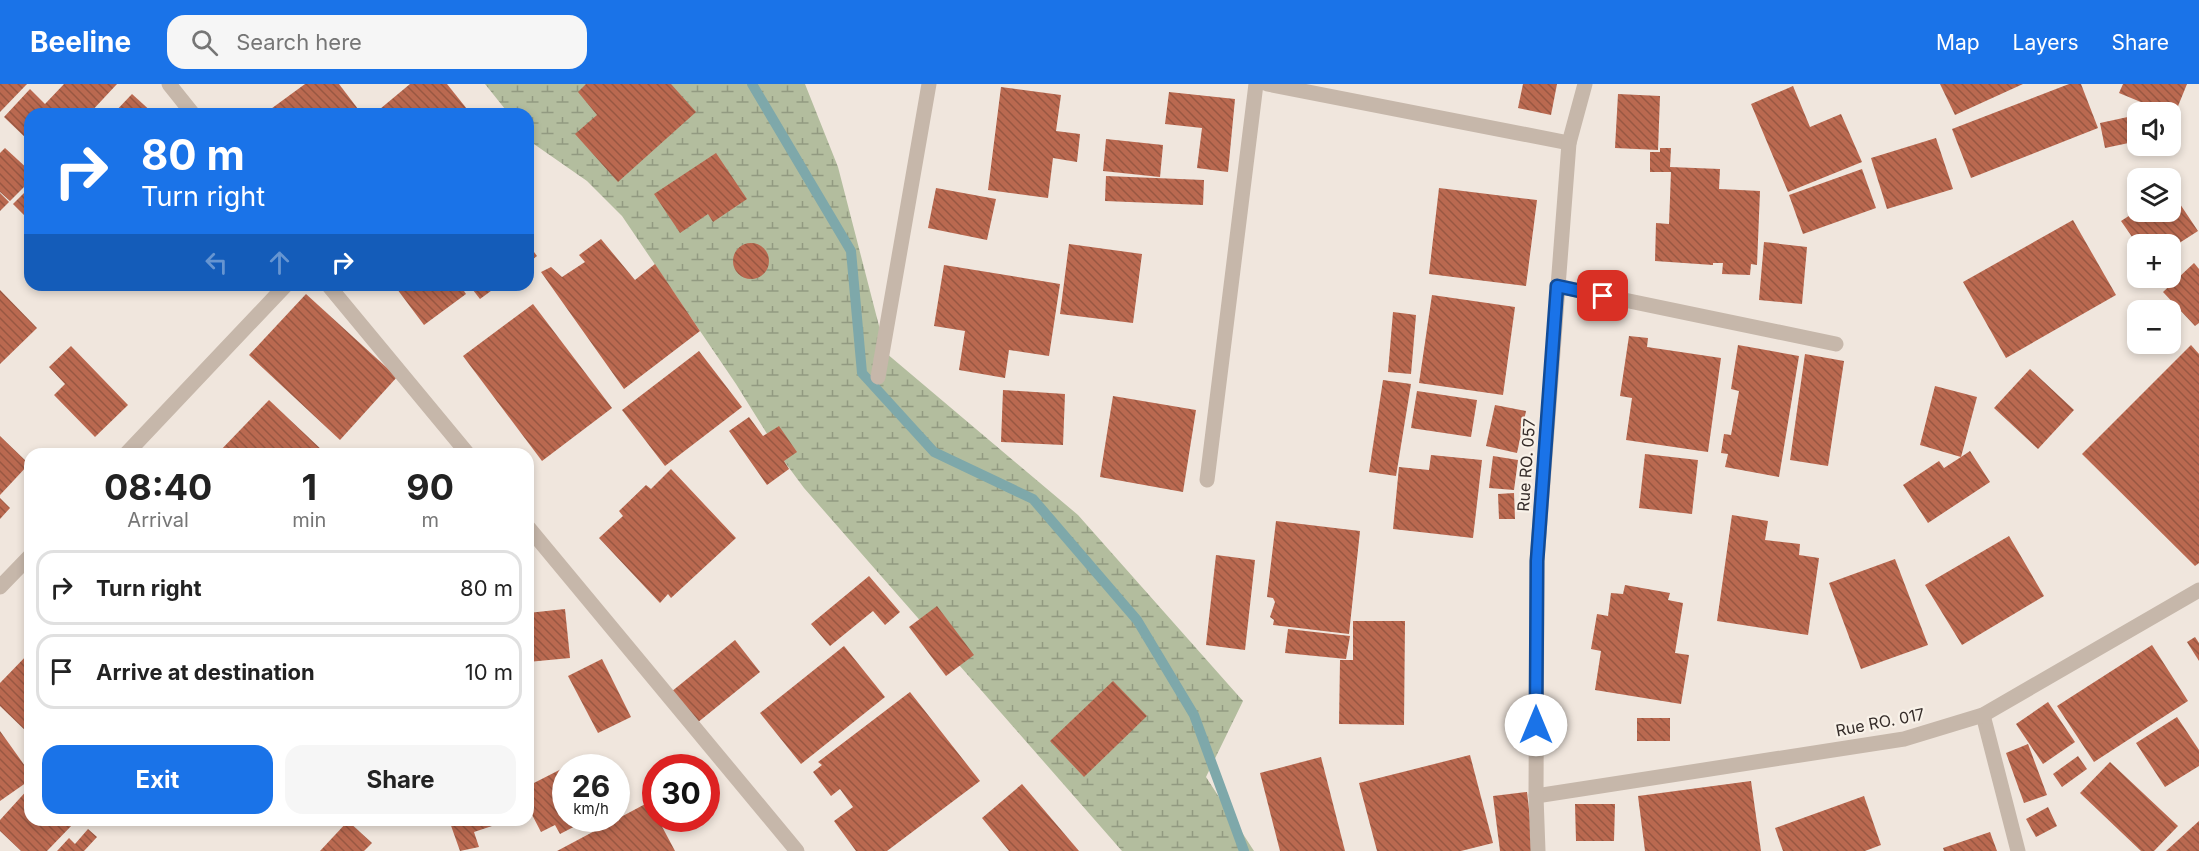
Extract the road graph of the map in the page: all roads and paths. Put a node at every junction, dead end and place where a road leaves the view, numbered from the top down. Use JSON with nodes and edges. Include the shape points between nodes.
{"nodes":[{"id":1,"x":169,"y":84,"type":"edge"},
{"id":2,"x":929,"y":84,"type":"edge"},
{"id":3,"x":1256,"y":84,"type":"edge"},
{"id":4,"x":1267,"y":84,"type":"edge"},
{"id":5,"x":1585,"y":84,"type":"edge"},
{"id":6,"x":188,"y":108,"type":"edge"},
{"id":7,"x":1569,"y":143,"type":"junction"},
{"id":8,"x":1557,"y":286,"type":"junction"},
{"id":9,"x":280,"y":291,"type":"edge"},
{"id":10,"x":333,"y":291,"type":"edge"},
{"id":11,"x":1836,"y":344,"type":"dead end"},
{"id":12,"x":878,"y":377,"type":"dead end"},
{"id":13,"x":132,"y":448,"type":"edge"},
{"id":14,"x":463,"y":448,"type":"edge"},
{"id":15,"x":1207,"y":480,"type":"dead end"},
{"id":16,"x":534,"y":533,"type":"edge"},
{"id":17,"x":24,"y":562,"type":"edge"},
{"id":18,"x":0,"y":587,"type":"edge"},
{"id":19,"x":2199,"y":590,"type":"edge"},
{"id":20,"x":1983,"y":714,"type":"junction"},
{"id":21,"x":1536,"y":796,"type":"junction"},
{"id":22,"x":797,"y":851,"type":"edge"},
{"id":23,"x":1538,"y":851,"type":"edge"},
{"id":24,"x":2018,"y":851,"type":"edge"}],
"edges":[{"from":1,"to":6,"type":"street"},
{"from":2,"to":12,"type":"street"},
{"from":3,"to":15,"type":"street"},
{"from":4,"to":7,"type":"street"},
{"from":5,"to":7,"type":"street","name":"Rue RO. 057"},
{"from":7,"to":8,"type":"street","name":"Rue RO. 057"},
{"from":8,"to":11,"type":"street"},
{"from":8,"to":21,"type":"street","name":"Rue RO. 057","via":[[1537,561]]},
{"from":9,"to":13,"type":"street"},
{"from":10,"to":14,"type":"street"},
{"from":16,"to":22,"type":"street"},
{"from":17,"to":18,"type":"street"},
{"from":19,"to":20,"type":"street","name":"Rue RO. 017"},
{"from":20,"to":21,"type":"street","name":"Rue RO. 017","via":[[1904,739]]},
{"from":20,"to":24,"type":"street"},
{"from":21,"to":23,"type":"street","name":"Rue RO. 057"}]}
